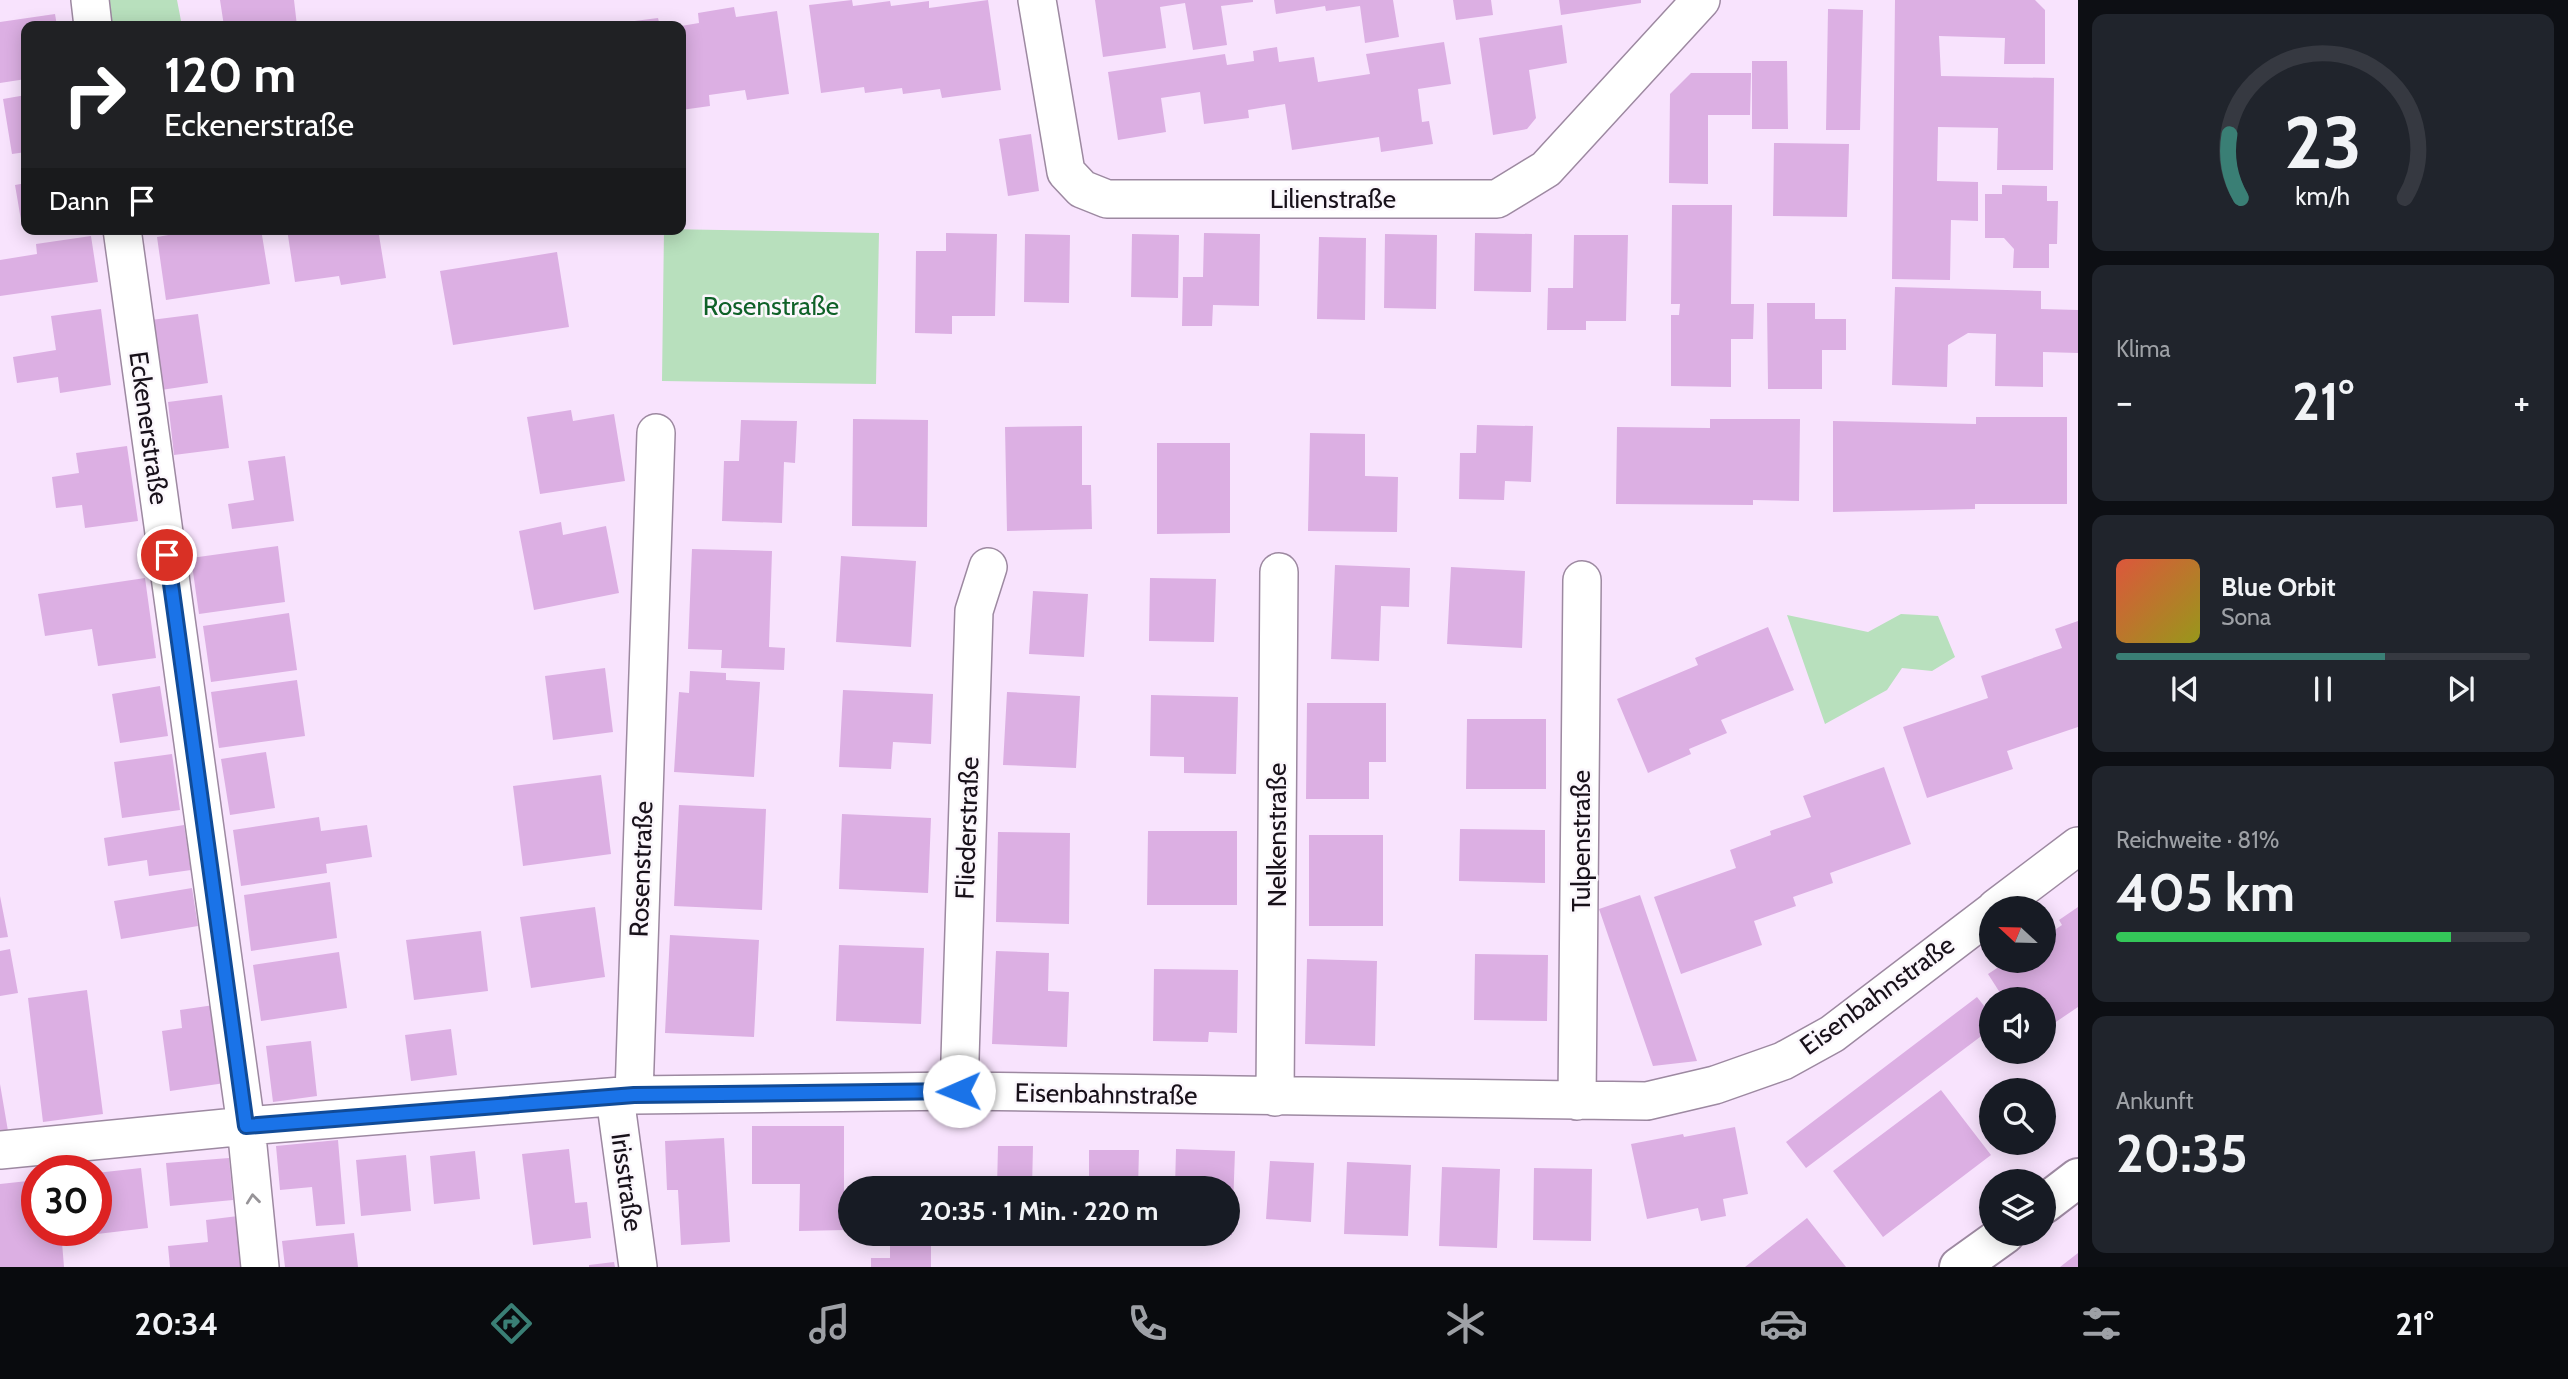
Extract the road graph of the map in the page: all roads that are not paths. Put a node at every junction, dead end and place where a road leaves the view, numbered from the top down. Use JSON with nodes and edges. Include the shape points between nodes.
{"nodes":[{"id":1,"x":90,"y":0,"type":"edge"},
{"id":2,"x":1037,"y":0,"type":"edge"},
{"id":3,"x":1701,"y":0,"type":"edge"},
{"id":4,"x":92,"y":21,"type":"edge"},
{"id":5,"x":123,"y":235,"type":"edge"},
{"id":6,"x":656,"y":433,"type":"dead end"},
{"id":7,"x":988,"y":567,"type":"dead end"},
{"id":8,"x":1279,"y":572,"type":"dead end"},
{"id":9,"x":1582,"y":580,"type":"dead end"},
{"id":10,"x":2078,"y":846,"type":"edge"},
{"id":11,"x":2012,"y":896,"type":"edge"},
{"id":12,"x":1979,"y":922,"type":"edge"},
{"id":13,"x":959,"y":1091,"type":"junction"},
{"id":14,"x":625,"y":1096,"type":"junction"},
{"id":15,"x":1275,"y":1097,"type":"junction"},
{"id":16,"x":1577,"y":1101,"type":"junction"},
{"id":17,"x":246,"y":1126,"type":"junction"},
{"id":18,"x":0,"y":1150,"type":"edge"},
{"id":19,"x":2078,"y":1178,"type":"edge"},
{"id":20,"x":2056,"y":1195,"type":"edge"},
{"id":21,"x":1988,"y":1246,"type":"edge"},
{"id":22,"x":260,"y":1267,"type":"edge"},
{"id":23,"x":638,"y":1267,"type":"edge"},
{"id":24,"x":1959,"y":1267,"type":"edge"}],
"edges":[{"from":1,"to":4,"type":"street"},
{"from":2,"to":3,"type":"street","name":"Lilienstraße","via":[[1066,172],[1082,189],[1107,199],[1497,199],[1546,169]]},
{"from":5,"to":17,"type":"street","name":"Eckenerstraße"},
{"from":6,"to":14,"type":"street","name":"Rosenstraße"},
{"from":7,"to":13,"type":"street","name":"Fliederstraße","via":[[974,611]]},
{"from":8,"to":15,"type":"street","name":"Nelkenstraße"},
{"from":9,"to":16,"type":"street","name":"Tulpenstraße"},
{"from":10,"to":11,"type":"street"},
{"from":12,"to":16,"type":"street","name":"Eisenbahnstraße","via":[[1832,1034],[1783,1061],[1715,1085],[1647,1101]]},
{"from":13,"to":14,"type":"street","name":"Eisenbahnstraße"},
{"from":13,"to":15,"type":"street","name":"Eisenbahnstraße"},
{"from":14,"to":17,"type":"street","name":"Eisenbahnstraße"},
{"from":14,"to":23,"type":"street","name":"Irisstraße"},
{"from":15,"to":16,"type":"street","name":"Eisenbahnstraße"},
{"from":17,"to":18,"type":"street","name":"Eisenbahnstraße"},
{"from":22,"to":17,"type":"street","name":"Eckenerstraße","one_way":true},
{"from":19,"to":20,"type":"main road"},
{"from":21,"to":24,"type":"main road"}]}
